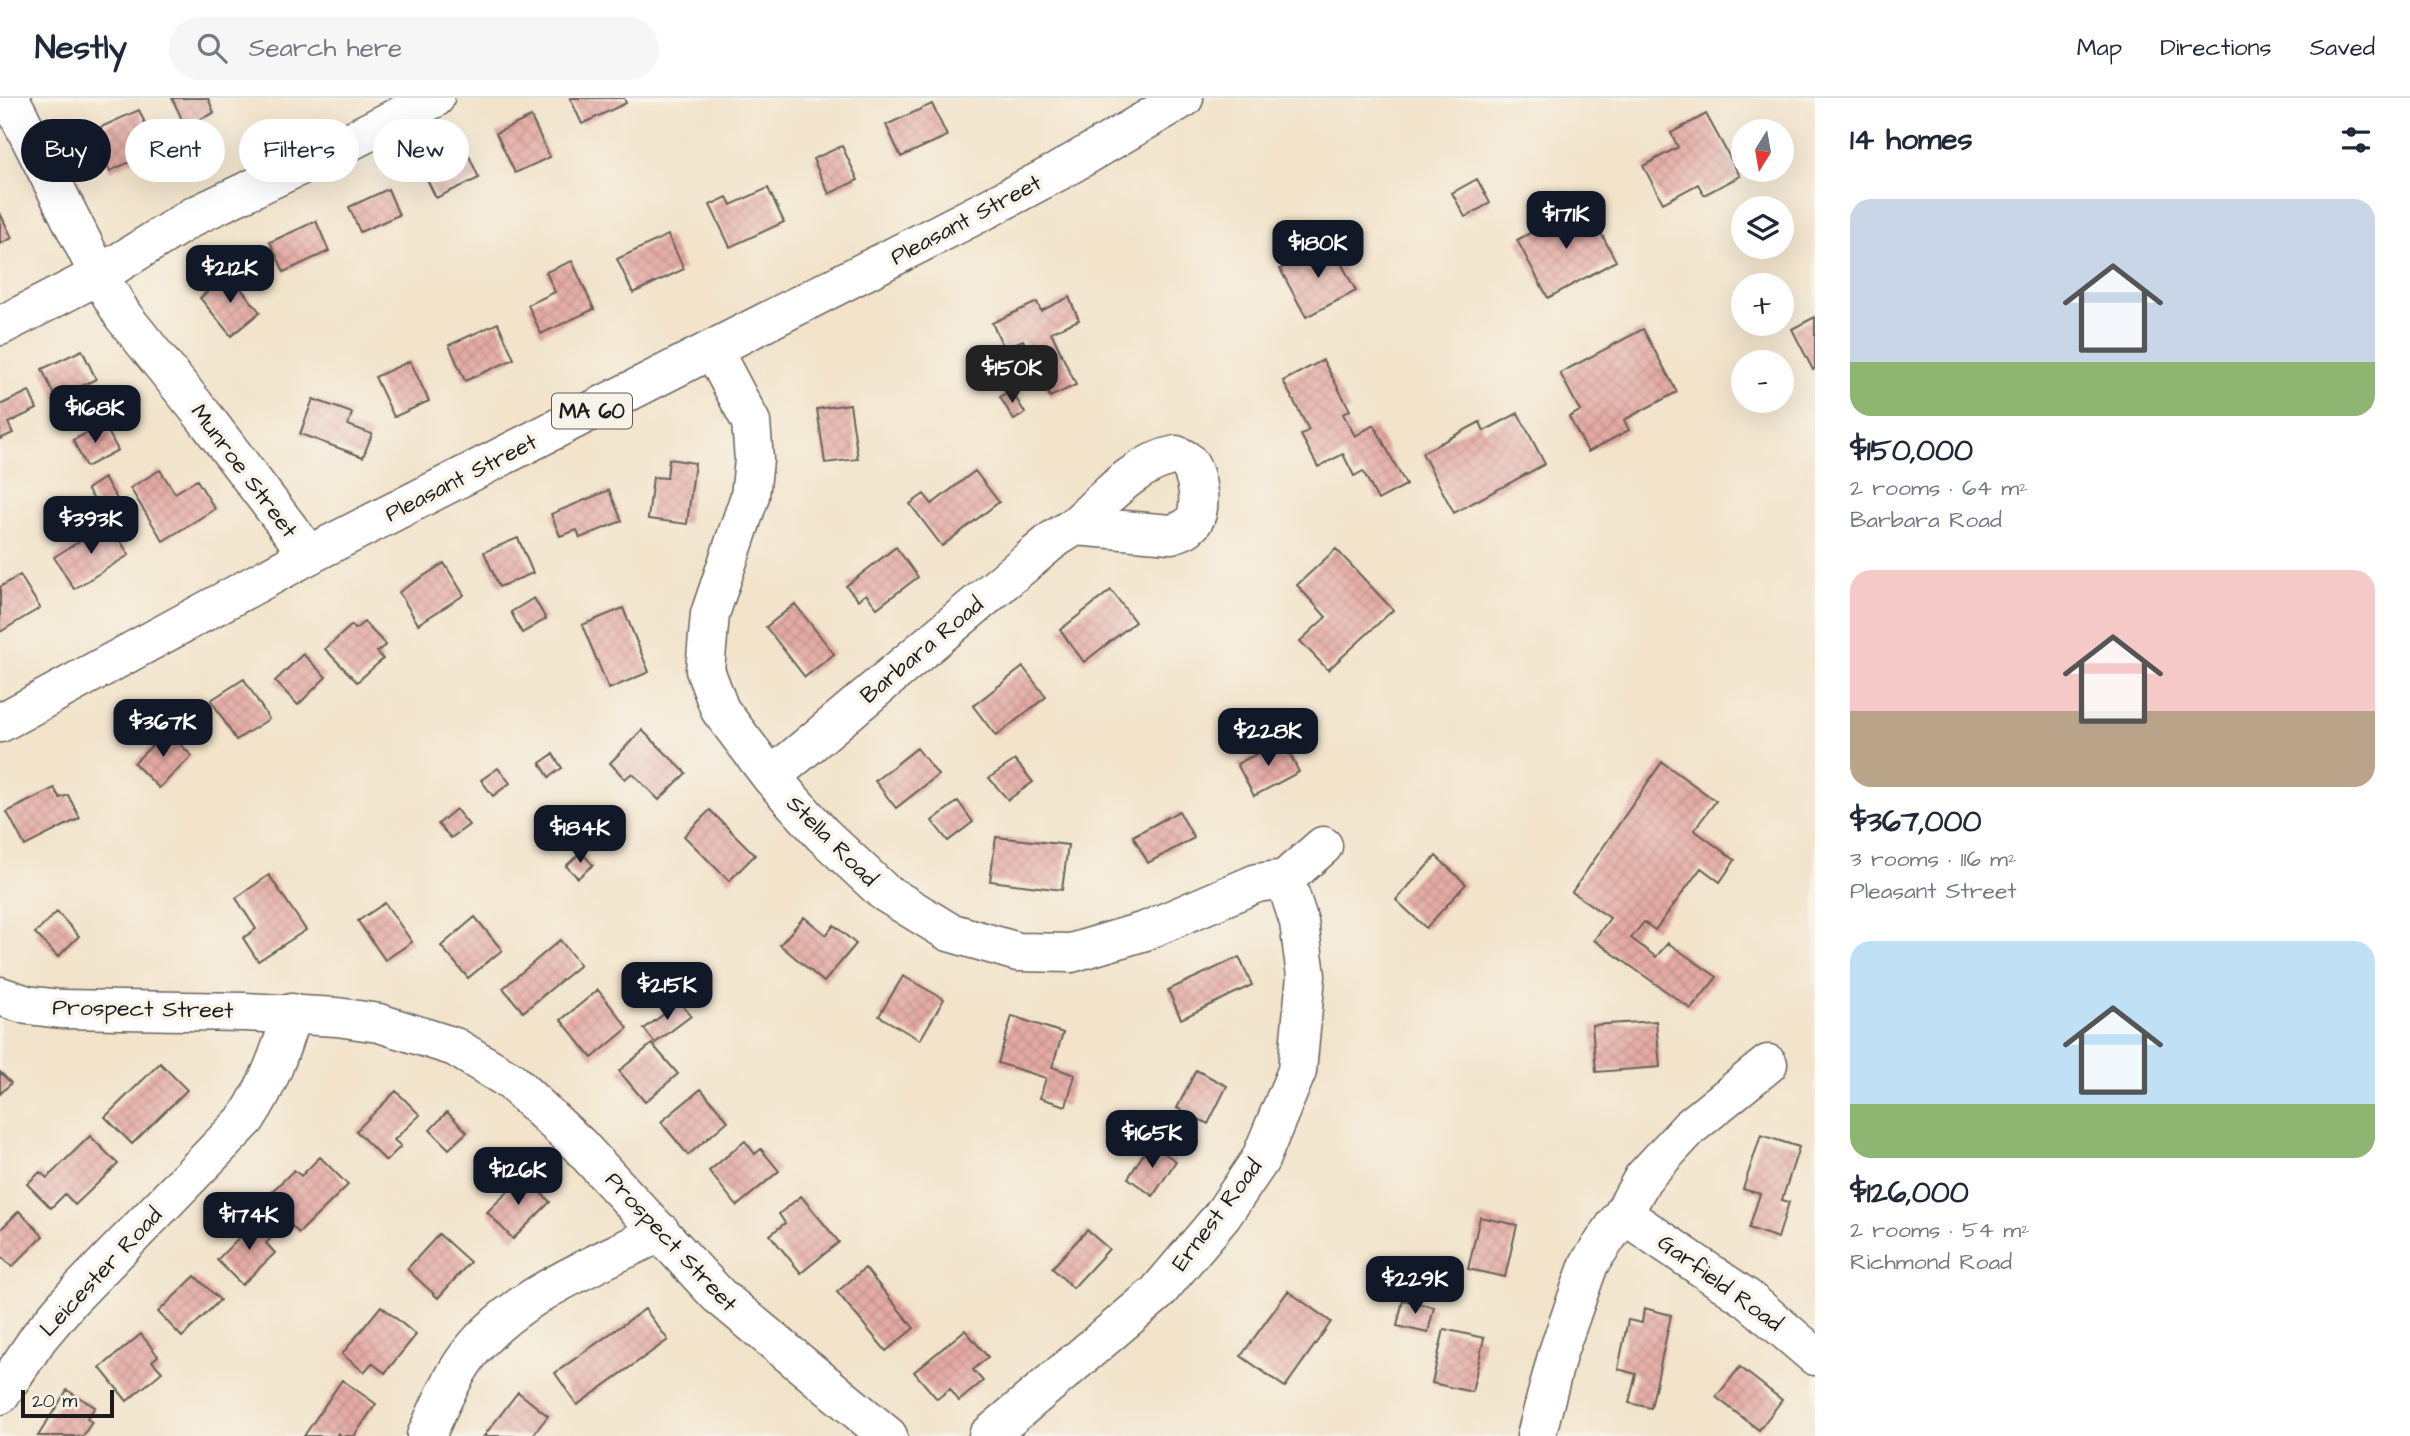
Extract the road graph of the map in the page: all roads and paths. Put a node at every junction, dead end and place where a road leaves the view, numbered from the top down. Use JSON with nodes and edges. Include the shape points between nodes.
{"nodes":[{"id":1,"x":10,"y":98,"type":"edge"},
{"id":2,"x":436,"y":98,"type":"edge"},
{"id":3,"x":1184,"y":98,"type":"edge"},
{"id":4,"x":99,"y":275,"type":"junction"},
{"id":5,"x":0,"y":326,"type":"edge"},
{"id":6,"x":713,"y":350,"type":"junction"},
{"id":7,"x":1075,"y":526,"type":"dead end"},
{"id":8,"x":309,"y":555,"type":"junction"},
{"id":9,"x":0,"y":723,"type":"edge"},
{"id":10,"x":771,"y":777,"type":"junction"},
{"id":11,"x":1323,"y":846,"type":"dead end"},
{"id":12,"x":1284,"y":879,"type":"junction"},
{"id":13,"x":0,"y":996,"type":"edge"},
{"id":14,"x":292,"y":1013,"type":"junction"},
{"id":15,"x":1768,"y":1064,"type":"dead end"},
{"id":16,"x":1623,"y":1214,"type":"junction"},
{"id":17,"x":661,"y":1232,"type":"junction"},
{"id":18,"x":1815,"y":1356,"type":"edge"},
{"id":19,"x":0,"y":1395,"type":"edge"},
{"id":20,"x":426,"y":1436,"type":"edge"},
{"id":21,"x":888,"y":1436,"type":"edge"},
{"id":22,"x":989,"y":1436,"type":"edge"},
{"id":23,"x":1536,"y":1436,"type":"edge"}],
"edges":[{"from":1,"to":4,"type":"street","name":"Munroe Street"},
{"from":2,"to":4,"type":"street","via":[[194,216]]},
{"from":3,"to":6,"type":"street","name":"Pleasant Street","number":"MA 60","via":[[1059,171]]},
{"from":4,"to":5,"type":"street"},
{"from":4,"to":8,"type":"street","name":"Munroe Street","via":[[123,316]]},
{"from":6,"to":8,"type":"street","name":"Pleasant Street","number":"MA 60"},
{"from":6,"to":10,"type":"street","name":"Stella Road","via":[[751,422],[754,460],[750,496],[710,614],[705,670],[720,710]]},
{"from":7,"to":10,"type":"street","name":"Barbara Road"},
{"from":8,"to":9,"type":"street","name":"Pleasant Street","number":"MA 60"},
{"from":10,"to":12,"type":"street","name":"Stella Road","via":[[822,834],[884,892],[949,932],[1018,952],[1071,953],[1145,931],[1257,883]]},
{"from":11,"to":12,"type":"street","name":"Stella Road"},
{"from":12,"to":22,"type":"street","name":"Ernest Road","via":[[1298,922],[1306,976],[1297,1071],[1260,1160],[1222,1216],[1157,1293]]},
{"from":13,"to":14,"type":"street","name":"Prospect Street","via":[[75,1009]]},
{"from":14,"to":17,"type":"street","name":"Prospect Street","via":[[379,1024],[455,1047],[483,1062],[541,1108]]},
{"from":14,"to":19,"type":"street","name":"Leicester Road","via":[[273,1072],[246,1119],[70,1300]]},
{"from":15,"to":16,"type":"street","via":[[1690,1127],[1643,1178]]},
{"from":16,"to":18,"type":"street","name":"Garfield Road","via":[[1748,1299]]},
{"from":16,"to":23,"type":"street","via":[[1589,1264],[1558,1352]]},
{"from":17,"to":20,"type":"street","via":[[552,1287],[488,1332],[463,1363]]},
{"from":17,"to":21,"type":"street","name":"Prospect Street","via":[[718,1295]]}]}
